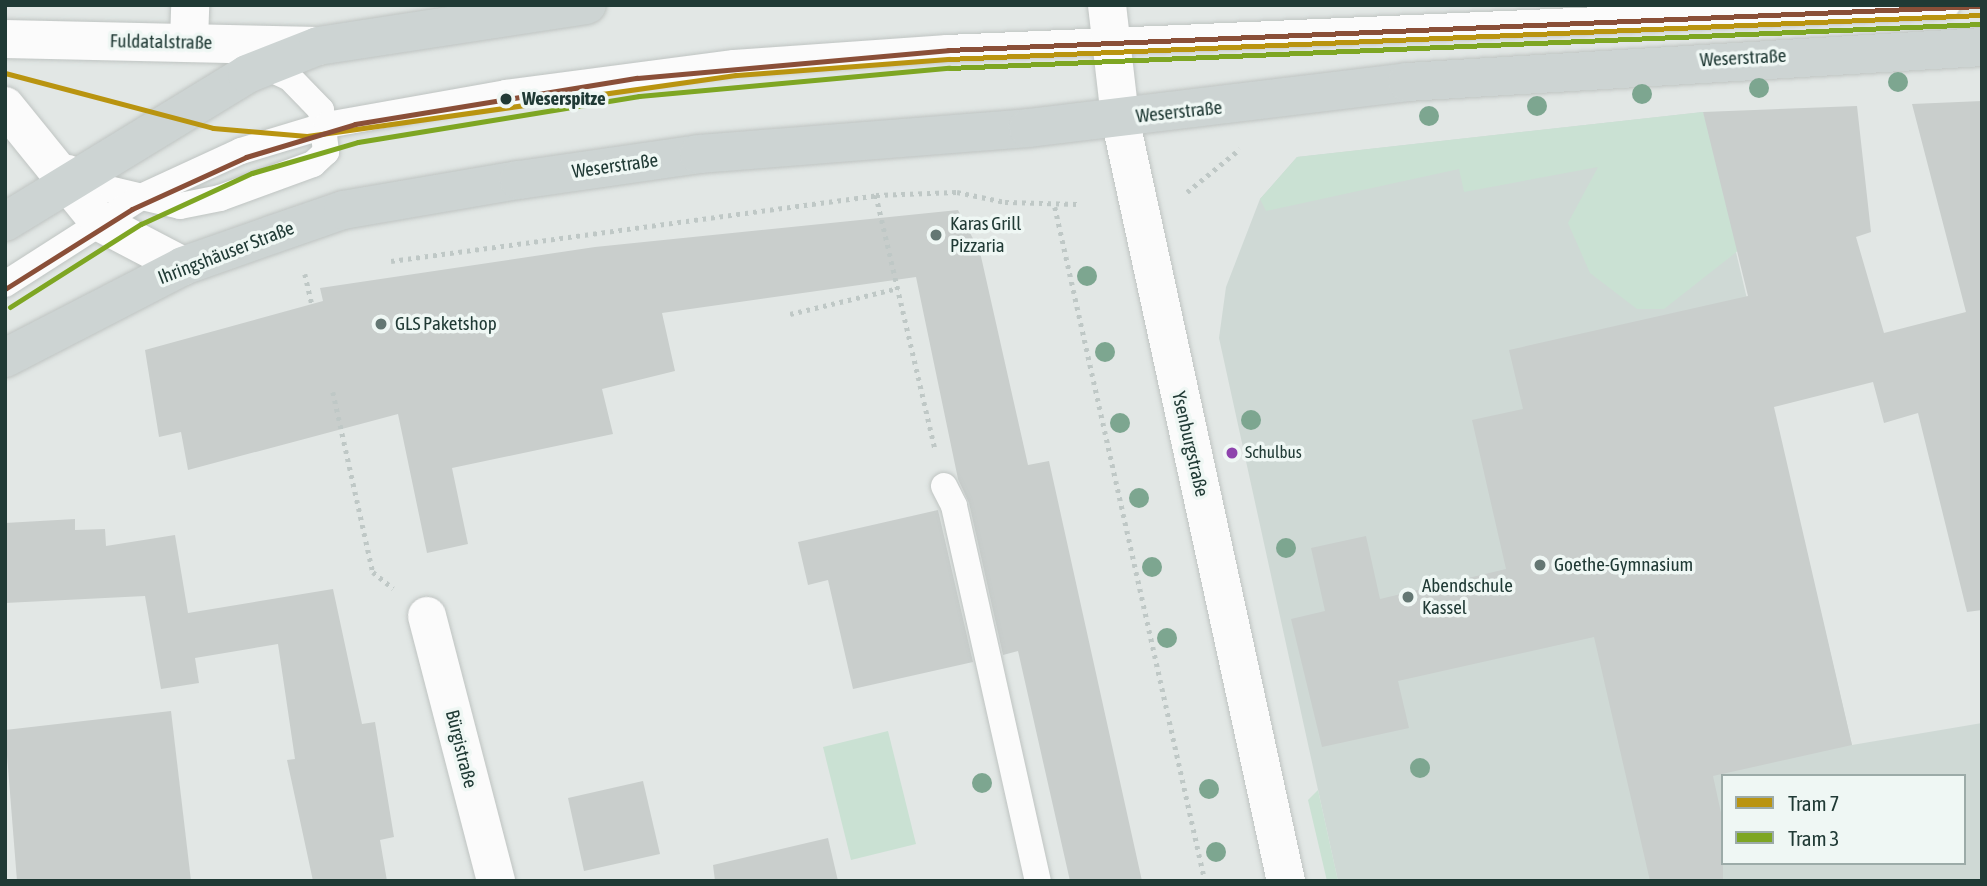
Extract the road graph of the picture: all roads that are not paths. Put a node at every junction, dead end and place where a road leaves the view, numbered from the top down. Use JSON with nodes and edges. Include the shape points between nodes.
{"nodes":[{"id":1,"x":587,"y":5,"type":"edge"},
{"id":2,"x":1947,"y":5,"type":"edge"},
{"id":3,"x":1109,"y":22,"type":"edge"},
{"id":4,"x":190,"y":23,"type":"edge"},
{"id":5,"x":5,"y":38,"type":"edge"},
{"id":6,"x":318,"y":46,"type":"junction"},
{"id":7,"x":1982,"y":47,"type":"edge"},
{"id":8,"x":264,"y":66,"type":"junction"},
{"id":9,"x":5,"y":107,"type":"edge"},
{"id":10,"x":1120,"y":118,"type":"junction"},
{"id":11,"x":327,"y":125,"type":"junction"},
{"id":12,"x":73,"y":180,"type":"junction"},
{"id":13,"x":141,"y":197,"type":"junction"},
{"id":14,"x":379,"y":203,"type":"joint"},
{"id":15,"x":5,"y":222,"type":"edge"},
{"id":16,"x":99,"y":222,"type":"junction"},
{"id":17,"x":183,"y":266,"type":"junction"},
{"id":18,"x":5,"y":284,"type":"edge"},
{"id":19,"x":5,"y":358,"type":"edge"},
{"id":20,"x":944,"y":486,"type":"road end"},
{"id":21,"x":427,"y":616,"type":"road end"},
{"id":22,"x":496,"y":881,"type":"edge"},
{"id":23,"x":1038,"y":881,"type":"edge"},
{"id":24,"x":1286,"y":881,"type":"edge"}],
"edges":[{"from":1,"to":6,"type":"main road"},
{"from":2,"to":3,"type":"lane"},
{"from":3,"to":10,"type":"street","name":"Ysenburgstraße"},
{"from":3,"to":11,"type":"lane","via":[[734,63]]},
{"from":4,"to":5,"type":"street","name":"Fuldatalstraße"},
{"from":4,"to":6,"type":"street","name":"Fuldatalstraße"},
{"from":4,"to":8,"type":"lane"},
{"from":6,"to":8,"type":"main road"},
{"from":7,"to":10,"type":"main road","name":"Weserstraße","via":[[1486,76]]},
{"from":8,"to":11,"type":"lane","via":[[290,78],[321,110]]},
{"from":8,"to":12,"type":"main road"},
{"from":9,"to":12,"type":"street"},
{"from":10,"to":14,"type":"main road","name":"Weserstraße","via":[[699,154]]},
{"from":10,"to":24,"type":"street","name":"Ysenburgstraße"},
{"from":11,"to":13,"type":"lane","via":[[241,150]]},
{"from":11,"to":13,"type":"lane","via":[[326,152],[313,164],[220,198],[180,205]]},
{"from":12,"to":13,"type":"lane"},
{"from":12,"to":15,"type":"main road"},
{"from":12,"to":16,"type":"street"},
{"from":13,"to":16,"type":"lane"},
{"from":14,"to":17,"type":"main road","name":"Ihringshäuser Straße"},
{"from":16,"to":17,"type":"street"},
{"from":16,"to":18,"type":"lane"},
{"from":17,"to":19,"type":"main road","name":"Ihringshäuser Straße"},
{"from":20,"to":23,"type":"lane","via":[[954,506]]},
{"from":21,"to":22,"type":"street","name":"Bürgistraße"}]}
